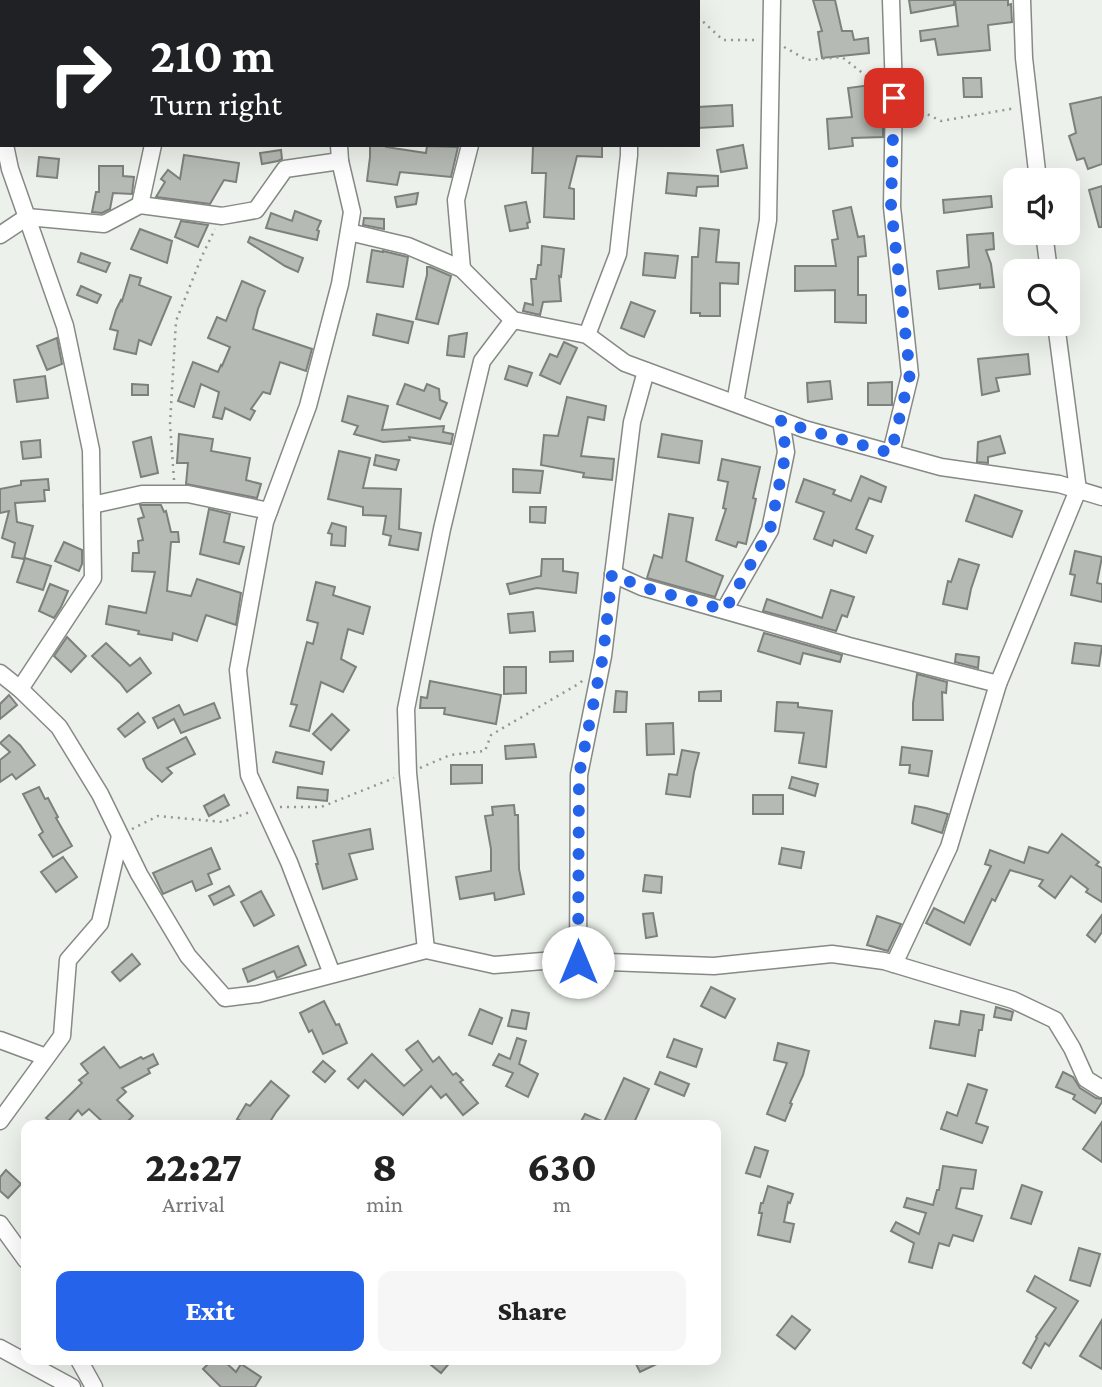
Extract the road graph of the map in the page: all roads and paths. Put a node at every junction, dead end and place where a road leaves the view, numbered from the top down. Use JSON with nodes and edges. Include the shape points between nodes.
{"nodes":[{"id":1,"x":772,"y":0,"type":"edge"},
{"id":2,"x":891,"y":0,"type":"edge"},
{"id":3,"x":1022,"y":0,"type":"edge"},
{"id":4,"x":700,"y":19,"type":"edge"},
{"id":5,"x":772,"y":40,"type":"junction"},
{"id":6,"x":894,"y":98,"type":"junction"},
{"id":7,"x":1030,"y":106,"type":"junction"},
{"id":8,"x":5,"y":147,"type":"edge"},
{"id":9,"x":153,"y":147,"type":"edge"},
{"id":10,"x":469,"y":147,"type":"edge"},
{"id":11,"x":629,"y":147,"type":"edge"},
{"id":12,"x":339,"y":153,"type":"edge"},
{"id":13,"x":1037,"y":168,"type":"edge"},
{"id":14,"x":140,"y":205,"type":"junction"},
{"id":15,"x":222,"y":216,"type":"junction"},
{"id":16,"x":27,"y":217,"type":"junction"},
{"id":17,"x":349,"y":232,"type":"junction"},
{"id":18,"x":0,"y":235,"type":"edge"},
{"id":19,"x":462,"y":269,"type":"junction"},
{"id":20,"x":513,"y":320,"type":"junction"},
{"id":21,"x":587,"y":335,"type":"junction"},
{"id":22,"x":1058,"y":336,"type":"edge"},
{"id":23,"x":646,"y":371,"type":"junction"},
{"id":24,"x":735,"y":404,"type":"junction"},
{"id":25,"x":781,"y":420,"type":"junction"},
{"id":26,"x":891,"y":453,"type":"junction"},
{"id":27,"x":1078,"y":490,"type":"junction"},
{"id":28,"x":176,"y":494,"type":"junction"},
{"id":29,"x":1102,"y":497,"type":"edge"},
{"id":30,"x":92,"y":506,"type":"junction"},
{"id":31,"x":269,"y":511,"type":"junction"},
{"id":32,"x":612,"y":574,"type":"junction"},
{"id":33,"x":725,"y":610,"type":"junction"},
{"id":34,"x":0,"y":673,"type":"edge"},
{"id":35,"x":588,"y":674,"type":"dead end"},
{"id":36,"x":998,"y":684,"type":"junction"},
{"id":37,"x":20,"y":689,"type":"junction"},
{"id":38,"x":408,"y":773,"type":"junction"},
{"id":39,"x":120,"y":835,"type":"junction"},
{"id":40,"x":426,"y":950,"type":"junction"},
{"id":41,"x":578,"y":962,"type":"junction"},
{"id":42,"x":894,"y":964,"type":"junction"},
{"id":43,"x":332,"y":974,"type":"junction"},
{"id":44,"x":0,"y":1040,"type":"edge"},
{"id":45,"x":46,"y":1057,"type":"junction"},
{"id":46,"x":1102,"y":1089,"type":"edge"},
{"id":47,"x":0,"y":1121,"type":"edge"},
{"id":48,"x":0,"y":1224,"type":"edge"},
{"id":49,"x":21,"y":1253,"type":"edge"},
{"id":50,"x":0,"y":1348,"type":"edge"},
{"id":51,"x":21,"y":1359,"type":"edge"},
{"id":52,"x":31,"y":1365,"type":"edge"},
{"id":53,"x":82,"y":1365,"type":"edge"},
{"id":54,"x":72,"y":1387,"type":"edge"},
{"id":55,"x":94,"y":1387,"type":"edge"}],
"edges":[{"from":1,"to":5,"type":"street"},
{"from":2,"to":6,"type":"street"},
{"from":3,"to":7,"type":"street"},
{"from":4,"to":5,"type":"path","via":[[723,40]]},
{"from":5,"to":6,"type":"path","via":[[807,60],[842,57]]},
{"from":5,"to":24,"type":"street","via":[[768,220]]},
{"from":6,"to":7,"type":"path","via":[[941,121]]},
{"from":6,"to":26,"type":"street","via":[[891,207],[910,374]]},
{"from":7,"to":13,"type":"street"},
{"from":8,"to":16,"type":"street"},
{"from":9,"to":14,"type":"street"},
{"from":10,"to":19,"type":"street","via":[[456,200]]},
{"from":11,"to":21,"type":"street","via":[[618,254]]},
{"from":12,"to":15,"type":"street","via":[[285,169],[256,210]]},
{"from":12,"to":17,"type":"street","via":[[352,212]]},
{"from":14,"to":15,"type":"street"},
{"from":14,"to":16,"type":"street","via":[[104,223]]},
{"from":15,"to":28,"type":"path","via":[[176,321],[170,424]]},
{"from":16,"to":18,"type":"street"},
{"from":16,"to":30,"type":"street","via":[[65,326],[91,450]]},
{"from":17,"to":19,"type":"street","via":[[408,246]]},
{"from":17,"to":31,"type":"street","via":[[308,406]]},
{"from":19,"to":20,"type":"street"},
{"from":20,"to":21,"type":"street"},
{"from":20,"to":38,"type":"street","via":[[482,361],[442,529],[406,709]]},
{"from":21,"to":23,"type":"street","via":[[625,363]]},
{"from":22,"to":27,"type":"street"},
{"from":23,"to":24,"type":"street"},
{"from":23,"to":32,"type":"street","via":[[632,422]]},
{"from":24,"to":25,"type":"street"},
{"from":25,"to":26,"type":"street"},
{"from":25,"to":33,"type":"street","via":[[786,452],[770,530]]},
{"from":26,"to":27,"type":"street","via":[[941,467]]},
{"from":27,"to":29,"type":"street"},
{"from":27,"to":36,"type":"street"},
{"from":28,"to":30,"type":"street","via":[[142,494]]},
{"from":28,"to":31,"type":"street"},
{"from":30,"to":37,"type":"street","via":[[93,578]]},
{"from":31,"to":43,"type":"street","via":[[238,670],[249,775]]},
{"from":32,"to":33,"type":"street"},
{"from":32,"to":41,"type":"street","via":[[603,656],[579,775]]},
{"from":33,"to":36,"type":"street"},
{"from":34,"to":37,"type":"street"},
{"from":35,"to":38,"type":"path","via":[[491,735],[485,751],[450,755]]},
{"from":36,"to":42,"type":"street","via":[[949,848]]},
{"from":37,"to":39,"type":"street","via":[[59,727]]},
{"from":38,"to":40,"type":"street"},
{"from":39,"to":43,"type":"street","via":[[188,956],[225,998]]},
{"from":39,"to":45,"type":"street","via":[[100,923],[68,960],[62,1036]]},
{"from":40,"to":41,"type":"street","via":[[494,965]]},
{"from":40,"to":43,"type":"street"},
{"from":41,"to":42,"type":"street","via":[[714,966],[832,954]]},
{"from":42,"to":46,"type":"street","via":[[1013,1000],[1055,1020],[1086,1079]]},
{"from":44,"to":45,"type":"street"},
{"from":45,"to":47,"type":"street"},
{"from":48,"to":49,"type":"street"},
{"from":50,"to":51,"type":"street"},
{"from":52,"to":54,"type":"street"},
{"from":53,"to":55,"type":"street"}]}
